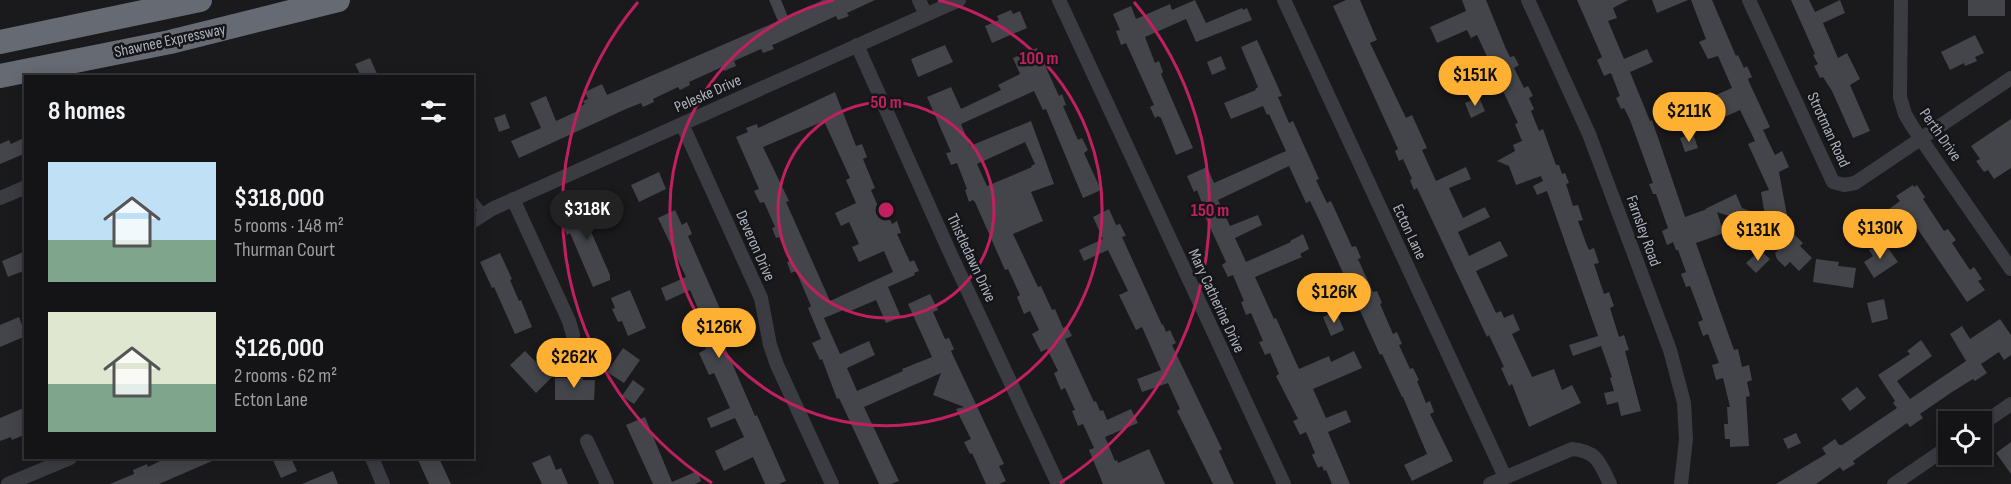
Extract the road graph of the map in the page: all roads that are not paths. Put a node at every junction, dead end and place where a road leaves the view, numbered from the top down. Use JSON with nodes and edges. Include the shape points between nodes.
{"nodes":[{"id":1,"x":200,"y":0,"type":"edge"},
{"id":2,"x":338,"y":0,"type":"edge"},
{"id":3,"x":919,"y":0,"type":"edge"},
{"id":4,"x":959,"y":0,"type":"edge"},
{"id":5,"x":1059,"y":0,"type":"edge"},
{"id":6,"x":1284,"y":0,"type":"edge"},
{"id":7,"x":1528,"y":0,"type":"edge"},
{"id":8,"x":1749,"y":0,"type":"edge"},
{"id":9,"x":1901,"y":0,"type":"edge"},
{"id":10,"x":926,"y":15,"type":"junction"},
{"id":11,"x":0,"y":42,"type":"edge"},
{"id":12,"x":857,"y":45,"type":"junction"},
{"id":13,"x":0,"y":76,"type":"edge"},
{"id":14,"x":2011,"y":78,"type":"edge"},
{"id":15,"x":682,"y":124,"type":"junction"},
{"id":16,"x":1922,"y":139,"type":"junction"},
{"id":17,"x":24,"y":188,"type":"edge"},
{"id":18,"x":0,"y":198,"type":"edge"},
{"id":19,"x":513,"y":199,"type":"junction"},
{"id":20,"x":474,"y":200,"type":"edge"},
{"id":21,"x":485,"y":214,"type":"junction"},
{"id":22,"x":474,"y":221,"type":"edge"},
{"id":23,"x":2011,"y":269,"type":"edge"},
{"id":24,"x":573,"y":335,"type":"dead end"},
{"id":25,"x":2011,"y":404,"type":"edge"},
{"id":26,"x":1992,"y":417,"type":"edge"},
{"id":27,"x":587,"y":441,"type":"dead end"},
{"id":28,"x":1938,"y":454,"type":"edge"},
{"id":29,"x":67,"y":459,"type":"edge"},
{"id":30,"x":372,"y":459,"type":"edge"},
{"id":31,"x":1505,"y":477,"type":"junction"},
{"id":32,"x":9,"y":484,"type":"edge"},
{"id":33,"x":383,"y":484,"type":"edge"},
{"id":34,"x":608,"y":484,"type":"edge"},
{"id":35,"x":832,"y":484,"type":"edge"},
{"id":36,"x":1058,"y":484,"type":"edge"},
{"id":37,"x":1284,"y":484,"type":"edge"},
{"id":38,"x":1490,"y":484,"type":"edge"},
{"id":39,"x":1610,"y":484,"type":"edge"},
{"id":40,"x":1681,"y":484,"type":"edge"},
{"id":41,"x":1894,"y":484,"type":"edge"}],
"edges":[{"from":1,"to":11,"type":"highway","name":"Shawnee Expressway"},
{"from":2,"to":13,"type":"highway","name":"Shawnee Expressway","via":[[170,42]]},
{"from":3,"to":10,"type":"street"},
{"from":4,"to":10,"type":"street","name":"Peleske Drive"},
{"from":5,"to":37,"type":"street","name":"Mary Catherine Drive"},
{"from":6,"to":31,"type":"street","name":"Ecton Lane"},
{"from":7,"to":40,"type":"street","name":"Farnsley Road","via":[[1589,134],[1670,350],[1684,404],[1686,439]]},
{"from":8,"to":16,"type":"street","name":"Strotman Road","via":[[1833,182],[1855,183]]},
{"from":9,"to":16,"type":"street","name":"Perth Drive","via":[[1900,97],[1905,114]]},
{"from":10,"to":12,"type":"street","name":"Peleske Drive"},
{"from":12,"to":15,"type":"street","name":"Peleske Drive"},
{"from":12,"to":36,"type":"street","name":"Thistledawn Drive"},
{"from":14,"to":16,"type":"street"},
{"from":15,"to":19,"type":"street","name":"Peleske Drive"},
{"from":15,"to":35,"type":"street","name":"Deveron Drive","via":[[761,298],[777,365]]},
{"from":16,"to":23,"type":"street","name":"Perth Drive"},
{"from":17,"to":18,"type":"street"},
{"from":19,"to":21,"type":"street","name":"Peleske Drive"},
{"from":19,"to":24,"type":"street"},
{"from":20,"to":21,"type":"lane"},
{"from":21,"to":22,"type":"street","name":"Peleske Drive"},
{"from":25,"to":26,"type":"street"},
{"from":27,"to":34,"type":"street"},
{"from":28,"to":41,"type":"street"},
{"from":29,"to":32,"type":"street"},
{"from":30,"to":33,"type":"street"},
{"from":31,"to":38,"type":"street"},
{"from":31,"to":39,"type":"street","via":[[1572,448],[1592,454]]}]}
